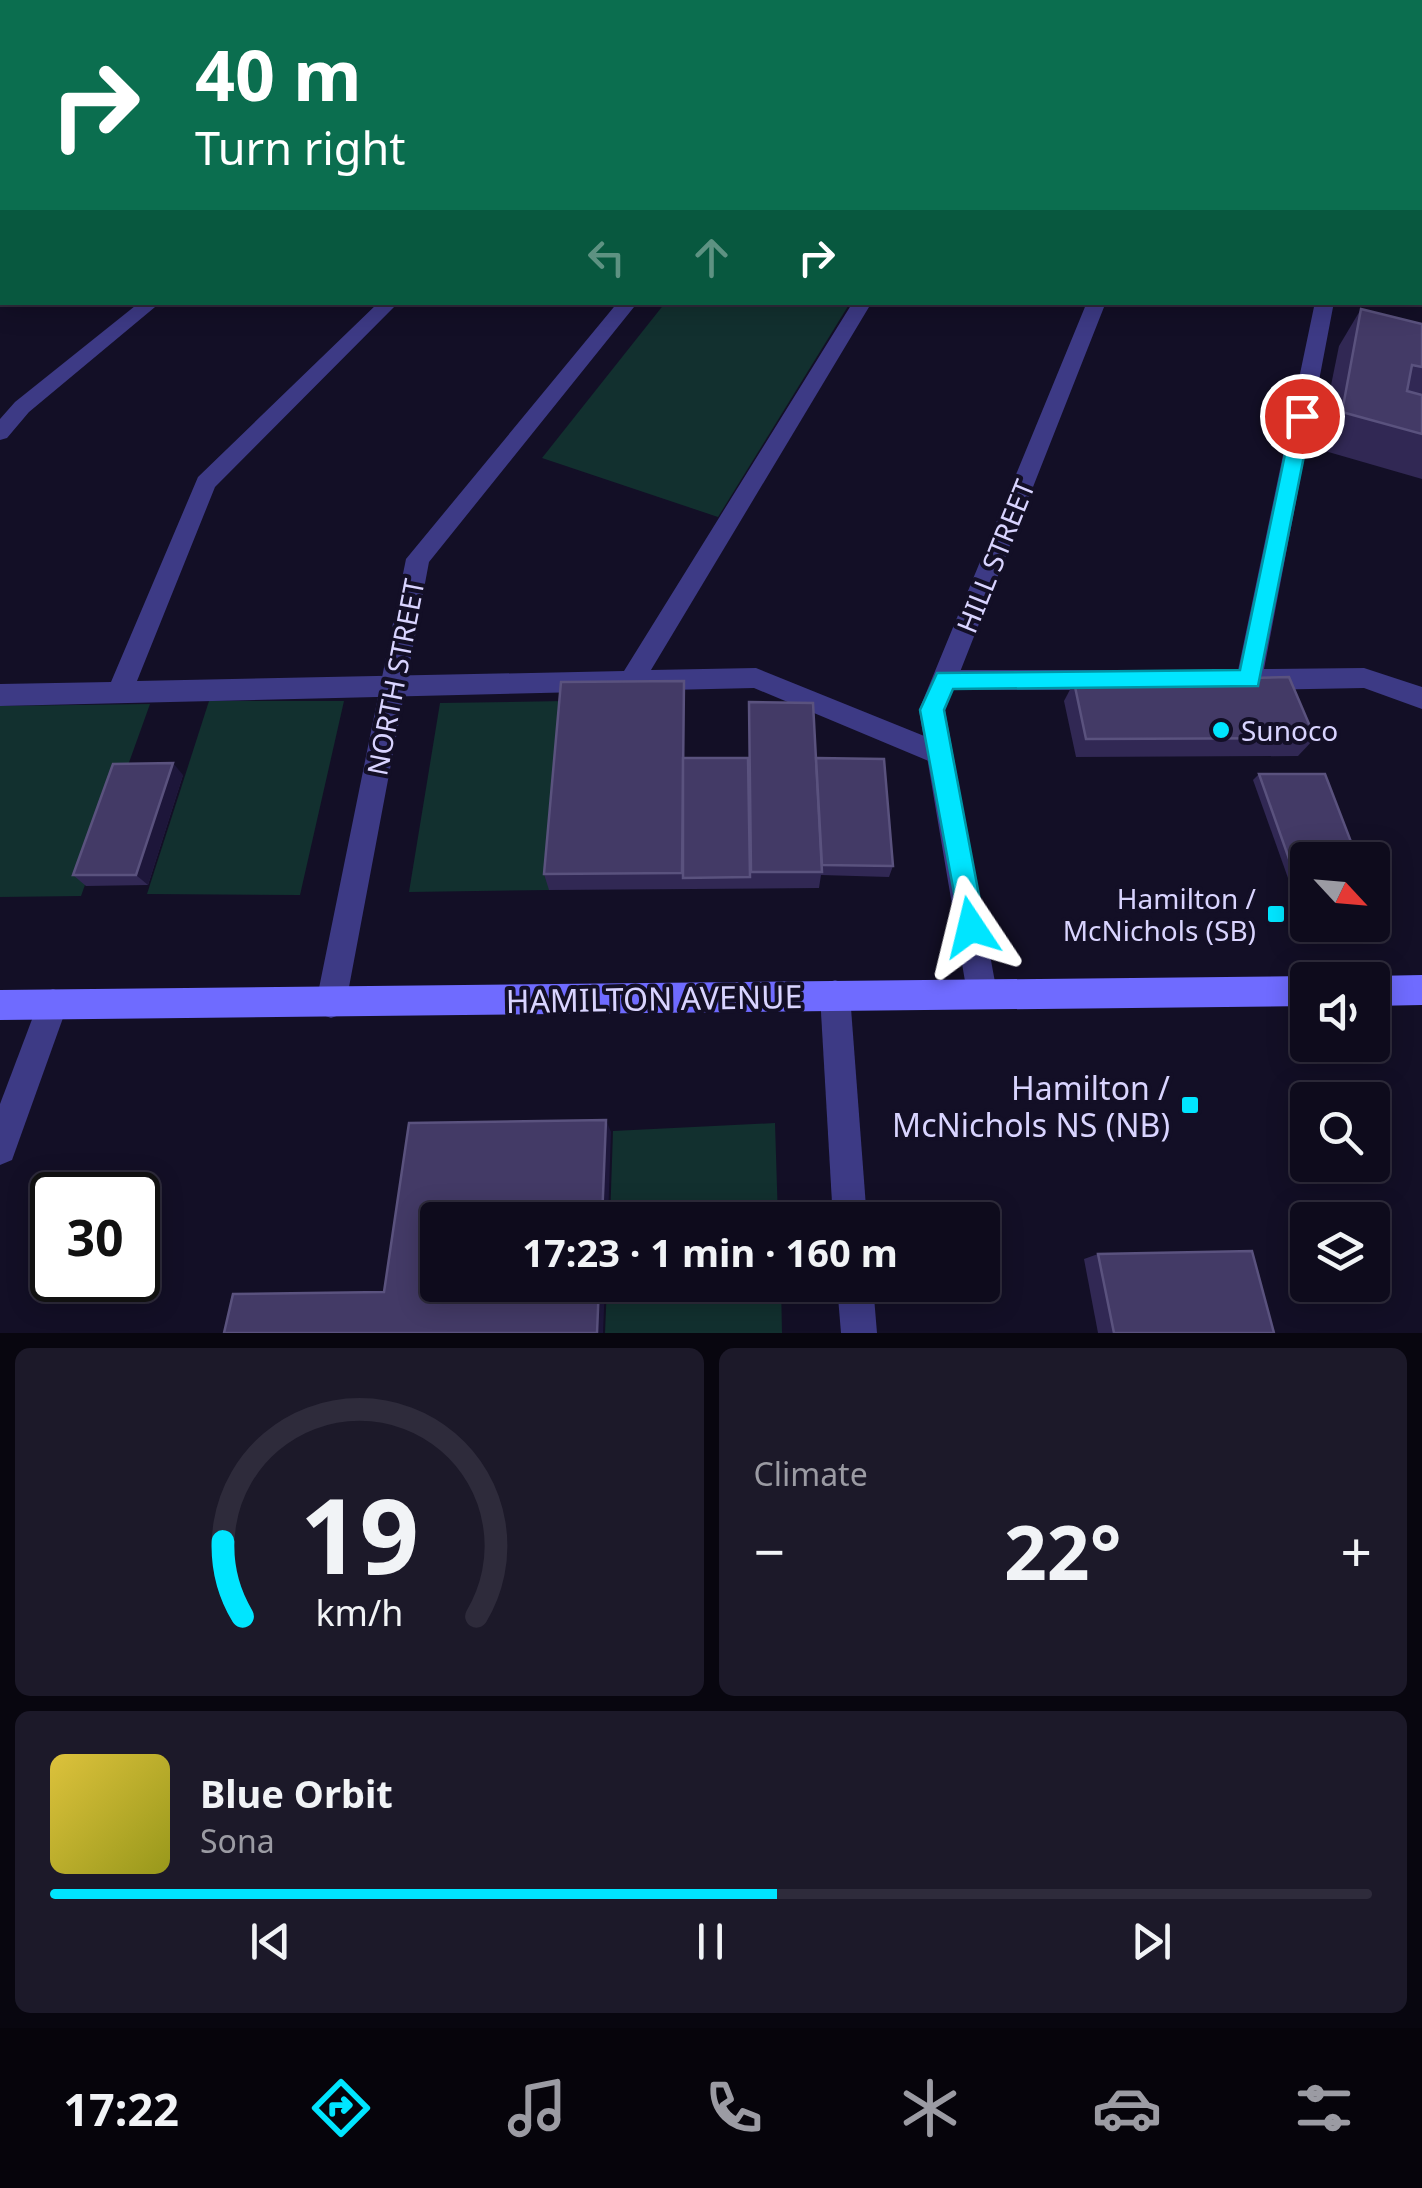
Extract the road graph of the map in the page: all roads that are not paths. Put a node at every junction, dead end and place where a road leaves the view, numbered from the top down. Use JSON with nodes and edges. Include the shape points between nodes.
{"nodes":[{"id":1,"x":148,"y":305,"type":"edge"},
{"id":2,"x":387,"y":305,"type":"edge"},
{"id":3,"x":627,"y":305,"type":"edge"},
{"id":4,"x":860,"y":305,"type":"edge"},
{"id":5,"x":1096,"y":305,"type":"edge"},
{"id":6,"x":1324,"y":305,"type":"edge"},
{"id":7,"x":0,"y":433,"type":"edge"},
{"id":8,"x":632,"y":680,"type":"junction"},
{"id":9,"x":945,"y":680,"type":"junction"},
{"id":10,"x":1250,"y":680,"type":"junction"},
{"id":11,"x":393,"y":686,"type":"junction"},
{"id":12,"x":119,"y":694,"type":"junction"},
{"id":13,"x":0,"y":695,"type":"edge"},
{"id":14,"x":1422,"y":698,"type":"edge"},
{"id":15,"x":940,"y":754,"type":"junction"},
{"id":16,"x":1390,"y":990,"type":"edge"},
{"id":17,"x":1422,"y":990,"type":"edge"},
{"id":18,"x":1290,"y":991,"type":"edge"},
{"id":19,"x":982,"y":993,"type":"junction"},
{"id":20,"x":835,"y":996,"type":"junction"},
{"id":21,"x":331,"y":1003,"type":"junction"},
{"id":22,"x":53,"y":1004,"type":"junction"},
{"id":23,"x":0,"y":1005,"type":"edge"},
{"id":24,"x":0,"y":1148,"type":"edge"},
{"id":25,"x":849,"y":1202,"type":"edge"},
{"id":26,"x":856,"y":1302,"type":"edge"},
{"id":27,"x":858,"y":1333,"type":"edge"}],
"edges":[{"from":1,"to":7,"type":"street","via":[[22,406]]},
{"from":2,"to":12,"type":"street","via":[[206,483]]},
{"from":3,"to":11,"type":"street","name":"NORTH STREET","via":[[418,559]]},
{"from":4,"to":8,"type":"street"},
{"from":5,"to":9,"type":"street","name":"HILL STREET"},
{"from":6,"to":10,"type":"street"},
{"from":8,"to":11,"type":"street"},
{"from":8,"to":15,"type":"street","via":[[756,678]]},
{"from":9,"to":10,"type":"street"},
{"from":9,"to":15,"type":"street","name":"HILL STREET","via":[[932,710]]},
{"from":10,"to":14,"type":"street","via":[[1364,678]]},
{"from":11,"to":12,"type":"street"},
{"from":11,"to":21,"type":"street","name":"NORTH STREET"},
{"from":12,"to":13,"type":"street"},
{"from":15,"to":19,"type":"street","name":"HILL STREET"},
{"from":16,"to":17,"type":"main road"},
{"from":18,"to":19,"type":"main road","name":"HAMILTON AVENUE"},
{"from":19,"to":20,"type":"main road","name":"HAMILTON AVENUE"},
{"from":20,"to":21,"type":"main road","name":"HAMILTON AVENUE"},
{"from":20,"to":25,"type":"street"},
{"from":21,"to":22,"type":"main road","name":"HAMILTON AVENUE"},
{"from":22,"to":23,"type":"main road","name":"HAMILTON AVENUE"},
{"from":22,"to":24,"type":"street"},
{"from":26,"to":27,"type":"street"}]}
